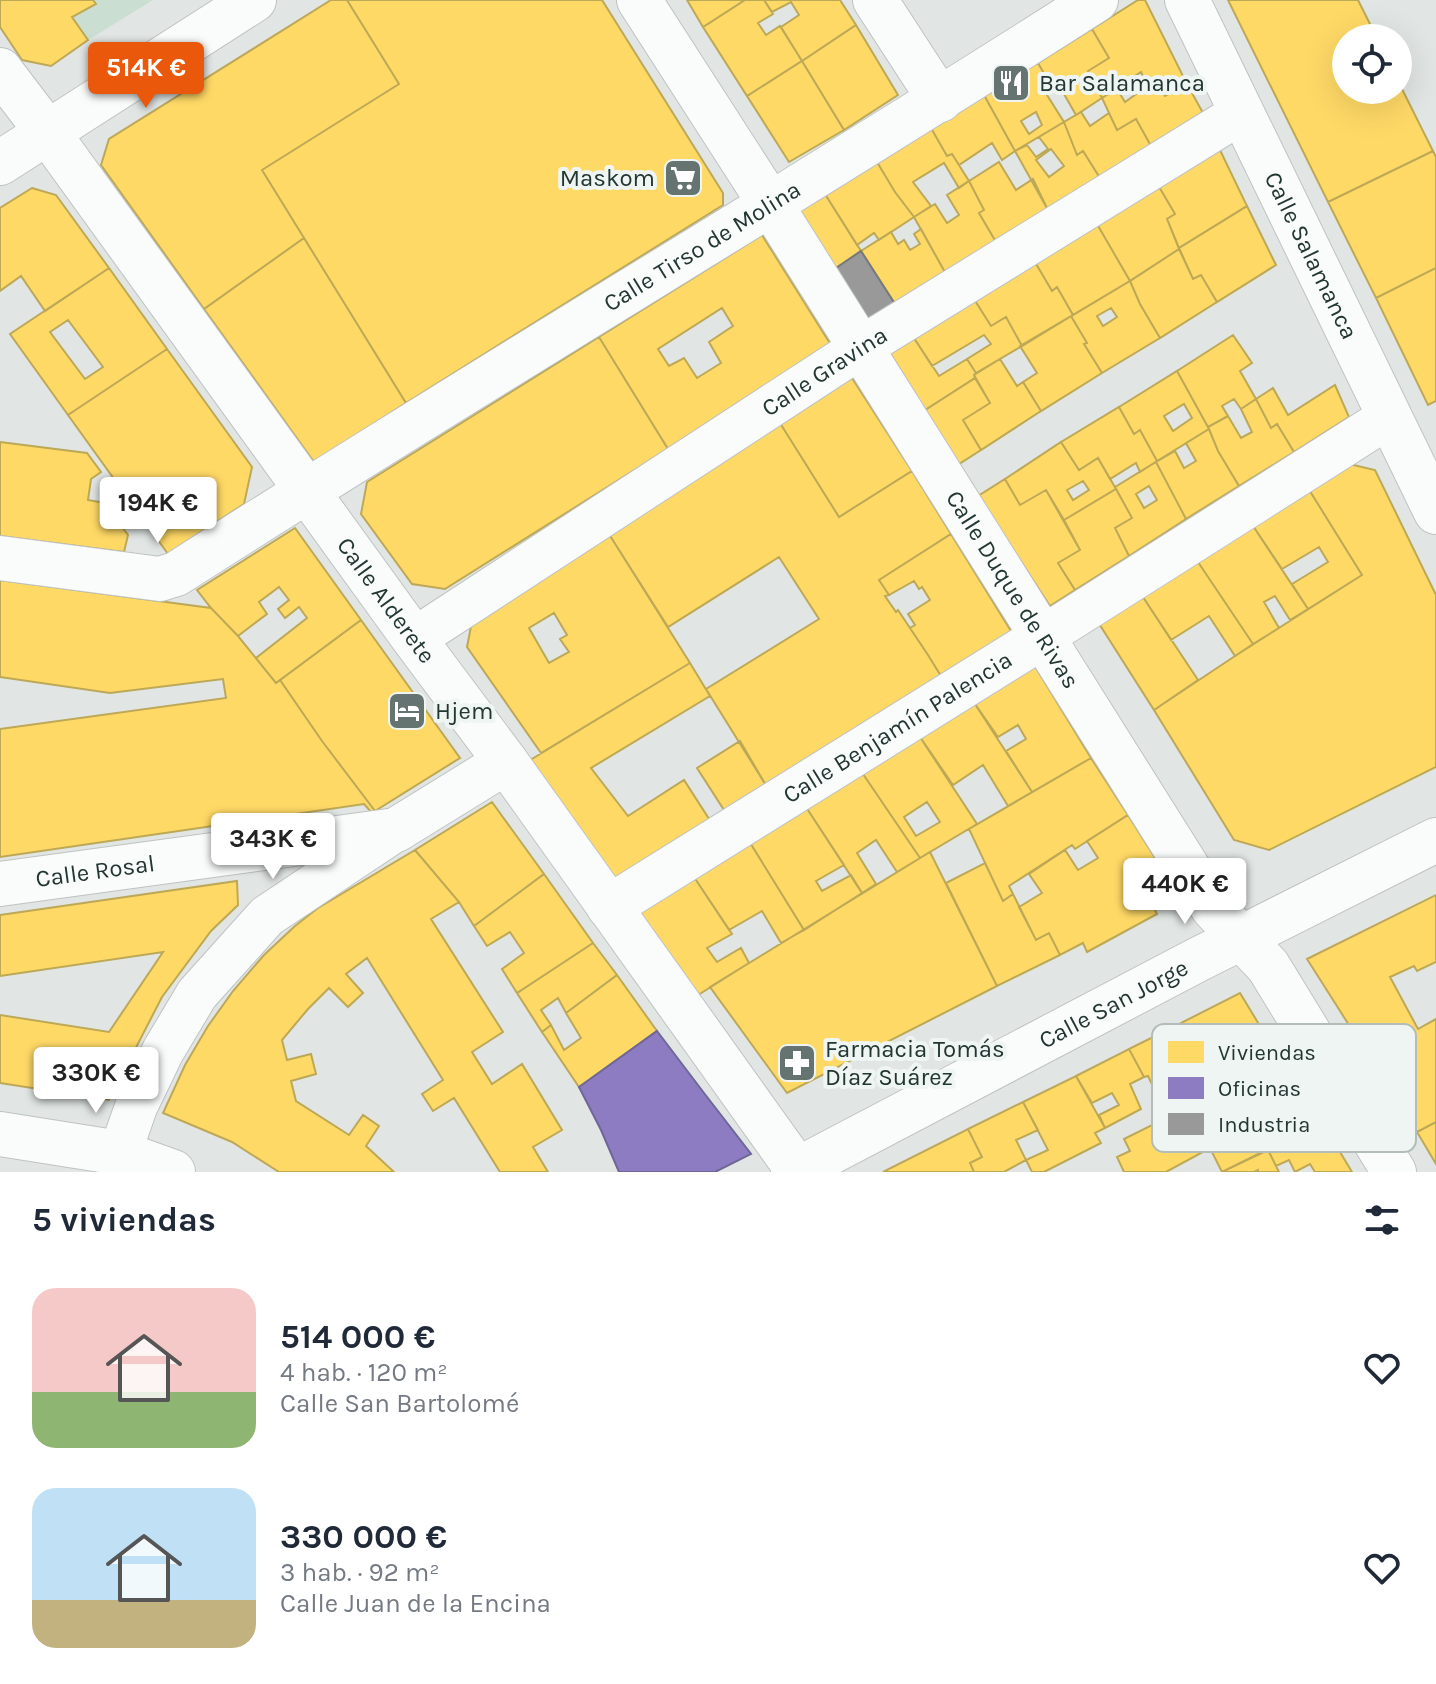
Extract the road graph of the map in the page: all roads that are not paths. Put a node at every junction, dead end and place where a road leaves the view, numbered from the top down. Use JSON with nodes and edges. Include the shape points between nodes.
{"nodes":[{"id":1,"x":254,"y":0,"type":"edge"},
{"id":2,"x":639,"y":0,"type":"edge"},
{"id":3,"x":875,"y":0,"type":"edge"},
{"id":4,"x":1096,"y":0,"type":"edge"},
{"id":5,"x":1187,"y":0,"type":"edge"},
{"id":6,"x":0,"y":70,"type":"edge"},
{"id":7,"x":940,"y":100,"type":"junction"},
{"id":8,"x":1241,"y":113,"type":"junction"},
{"id":9,"x":48,"y":133,"type":"junction"},
{"id":10,"x":0,"y":163,"type":"edge"},
{"id":11,"x":771,"y":205,"type":"junction"},
{"id":12,"x":860,"y":348,"type":"junction"},
{"id":13,"x":1389,"y":417,"type":"junction"},
{"id":14,"x":307,"y":490,"type":"junction"},
{"id":15,"x":1436,"y":512,"type":"edge"},
{"id":16,"x":0,"y":558,"type":"edge"},
{"id":17,"x":1044,"y":636,"type":"junction"},
{"id":18,"x":414,"y":639,"type":"junction"},
{"id":19,"x":506,"y":762,"type":"junction"},
{"id":20,"x":396,"y":830,"type":"junction"},
{"id":21,"x":1436,"y":840,"type":"edge"},
{"id":22,"x":0,"y":884,"type":"edge"},
{"id":23,"x":609,"y":907,"type":"junction"},
{"id":24,"x":1242,"y":938,"type":"junction"},
{"id":25,"x":1303,"y":1024,"type":"edge"},
{"id":26,"x":0,"y":1134,"type":"edge"},
{"id":27,"x":1382,"y":1152,"type":"edge"},
{"id":28,"x":120,"y":1153,"type":"junction"},
{"id":29,"x":796,"y":1171,"type":"edge"},
{"id":30,"x":173,"y":1172,"type":"edge"},
{"id":31,"x":1394,"y":1172,"type":"edge"}],
"edges":[{"from":1,"to":9,"type":"street"},
{"from":2,"to":11,"type":"street","name":"Calle Duque de Rivas"},
{"from":3,"to":7,"type":"street"},
{"from":4,"to":7,"type":"street","name":"Calle Tirso de Molina"},
{"from":5,"to":8,"type":"street","name":"Calle Salamanca"},
{"from":6,"to":9,"type":"street","name":"Calle Alderete"},
{"from":7,"to":11,"type":"street","name":"Calle Tirso de Molina"},
{"from":8,"to":12,"type":"street","name":"Calle Gravina"},
{"from":8,"to":13,"type":"street","name":"Calle Salamanca"},
{"from":9,"to":10,"type":"street"},
{"from":9,"to":14,"type":"street","name":"Calle Alderete"},
{"from":11,"to":12,"type":"street","name":"Calle Duque de Rivas"},
{"from":11,"to":14,"type":"street","name":"Calle Tirso de Molina"},
{"from":12,"to":17,"type":"street","name":"Calle Duque de Rivas"},
{"from":12,"to":18,"type":"street","name":"Calle Gravina"},
{"from":13,"to":15,"type":"street","name":"Calle Salamanca"},
{"from":13,"to":17,"type":"street","name":"Calle Benjamín Palencia"},
{"from":14,"to":16,"type":"street","name":"Calle Tirso de Molina","via":[[176,574],[160,579]]},
{"from":14,"to":18,"type":"street","name":"Calle Alderete"},
{"from":17,"to":23,"type":"street","name":"Calle Benjamín Palencia"},
{"from":17,"to":24,"type":"street","name":"Calle Duque de Rivas","via":[[1213,908]]},
{"from":18,"to":19,"type":"street","name":"Calle Alderete"},
{"from":19,"to":20,"type":"street","name":"Calle Rosal"},
{"from":19,"to":23,"type":"street","name":"Calle Alderete"},
{"from":20,"to":22,"type":"street","name":"Calle Rosal"},
{"from":20,"to":28,"type":"street","via":[[267,916],[197,994],[163,1051]]},
{"from":21,"to":24,"type":"street","name":"Calle San Jorge"},
{"from":23,"to":29,"type":"street","name":"Calle Alderete"},
{"from":24,"to":25,"type":"street","name":"Calle Duque de Rivas","via":[[1268,966]]},
{"from":24,"to":29,"type":"street","name":"Calle San Jorge"},
{"from":26,"to":28,"type":"street"},
{"from":27,"to":31,"type":"street","name":"Calle Duque de Rivas"},
{"from":28,"to":30,"type":"street"}]}
